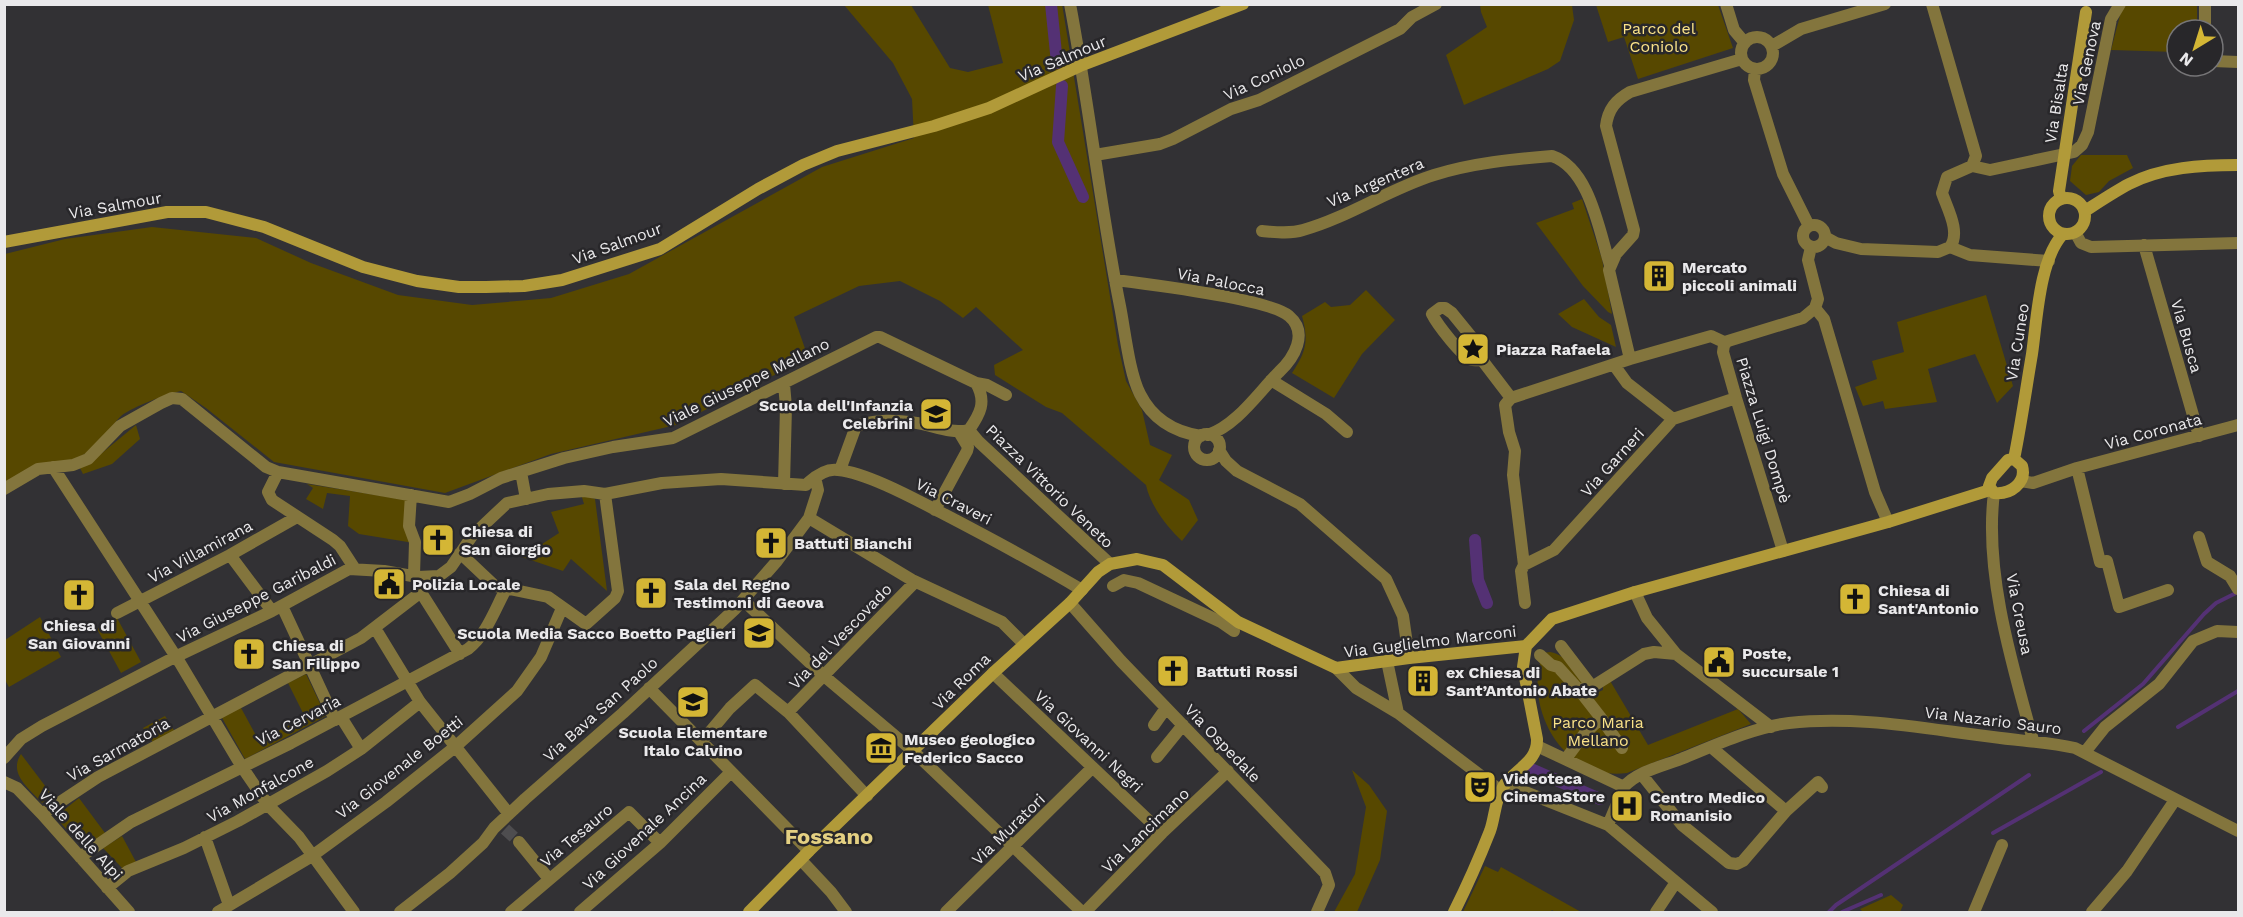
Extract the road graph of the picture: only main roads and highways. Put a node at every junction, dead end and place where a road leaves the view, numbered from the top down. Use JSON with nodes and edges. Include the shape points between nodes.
{"nodes":[{"id":1,"x":1243,"y":4,"type":"edge"},
{"id":2,"x":2086,"y":7,"type":"edge"},
{"id":3,"x":2238,"y":165,"type":"edge"},
{"id":4,"x":2061,"y":199,"type":"junction"},
{"id":5,"x":2085,"y":211,"type":"junction"},
{"id":6,"x":2069,"y":233,"type":"junction"},
{"id":7,"x":4,"y":242,"type":"edge"},
{"id":8,"x":2014,"y":459,"type":"junction"},
{"id":9,"x":1992,"y":491,"type":"junction"},
{"id":10,"x":1070,"y":603,"type":"joint"},
{"id":11,"x":1526,"y":646,"type":"junction"},
{"id":12,"x":749,"y":912,"type":"edge"},
{"id":13,"x":1455,"y":912,"type":"edge"}],
"edges":[{"from":1,"to":7,"type":"main road","name":"Via Salmour","via":[[1080,66],[989,108],[829,154],[758,189],[660,249],[562,280],[486,287],[417,281],[363,267],[264,227],[206,212],[167,212]]},
{"from":2,"to":4,"type":"main road","name":"Via Bisalta","via":[[2059,191]]},
{"from":3,"to":5,"type":"main road","via":[[2152,174]]},
{"from":4,"to":5,"type":"main road","via":[[2078,201]]},
{"from":4,"to":6,"type":"main road","via":[[2052,206],[2049,217],[2053,228]]},
{"from":5,"to":6,"type":"main road","via":[[2084,224]]},
{"from":6,"to":8,"type":"main road","name":"Via Cuneo","via":[[2058,239],[2041,292]]},
{"from":8,"to":9,"type":"main road","via":[[2008,460],[1992,478]]},
{"from":8,"to":9,"type":"main road","name":"Via Guglielmo Marconi","via":[[2022,466],[2024,476],[2011,489],[1999,494]]},
{"from":9,"to":11,"type":"main road","name":"Via Guglielmo Marconi","via":[[1552,619]]},
{"from":10,"to":11,"type":"main road","name":"Via Guglielmo Marconi","via":[[1110,564],[1137,559],[1163,565],[1238,622],[1336,668]]},
{"from":10,"to":12,"type":"main road","name":"Via Roma"},
{"from":11,"to":13,"type":"main road","via":[[1523,667],[1537,746],[1531,759],[1503,787],[1490,830]]}]}
